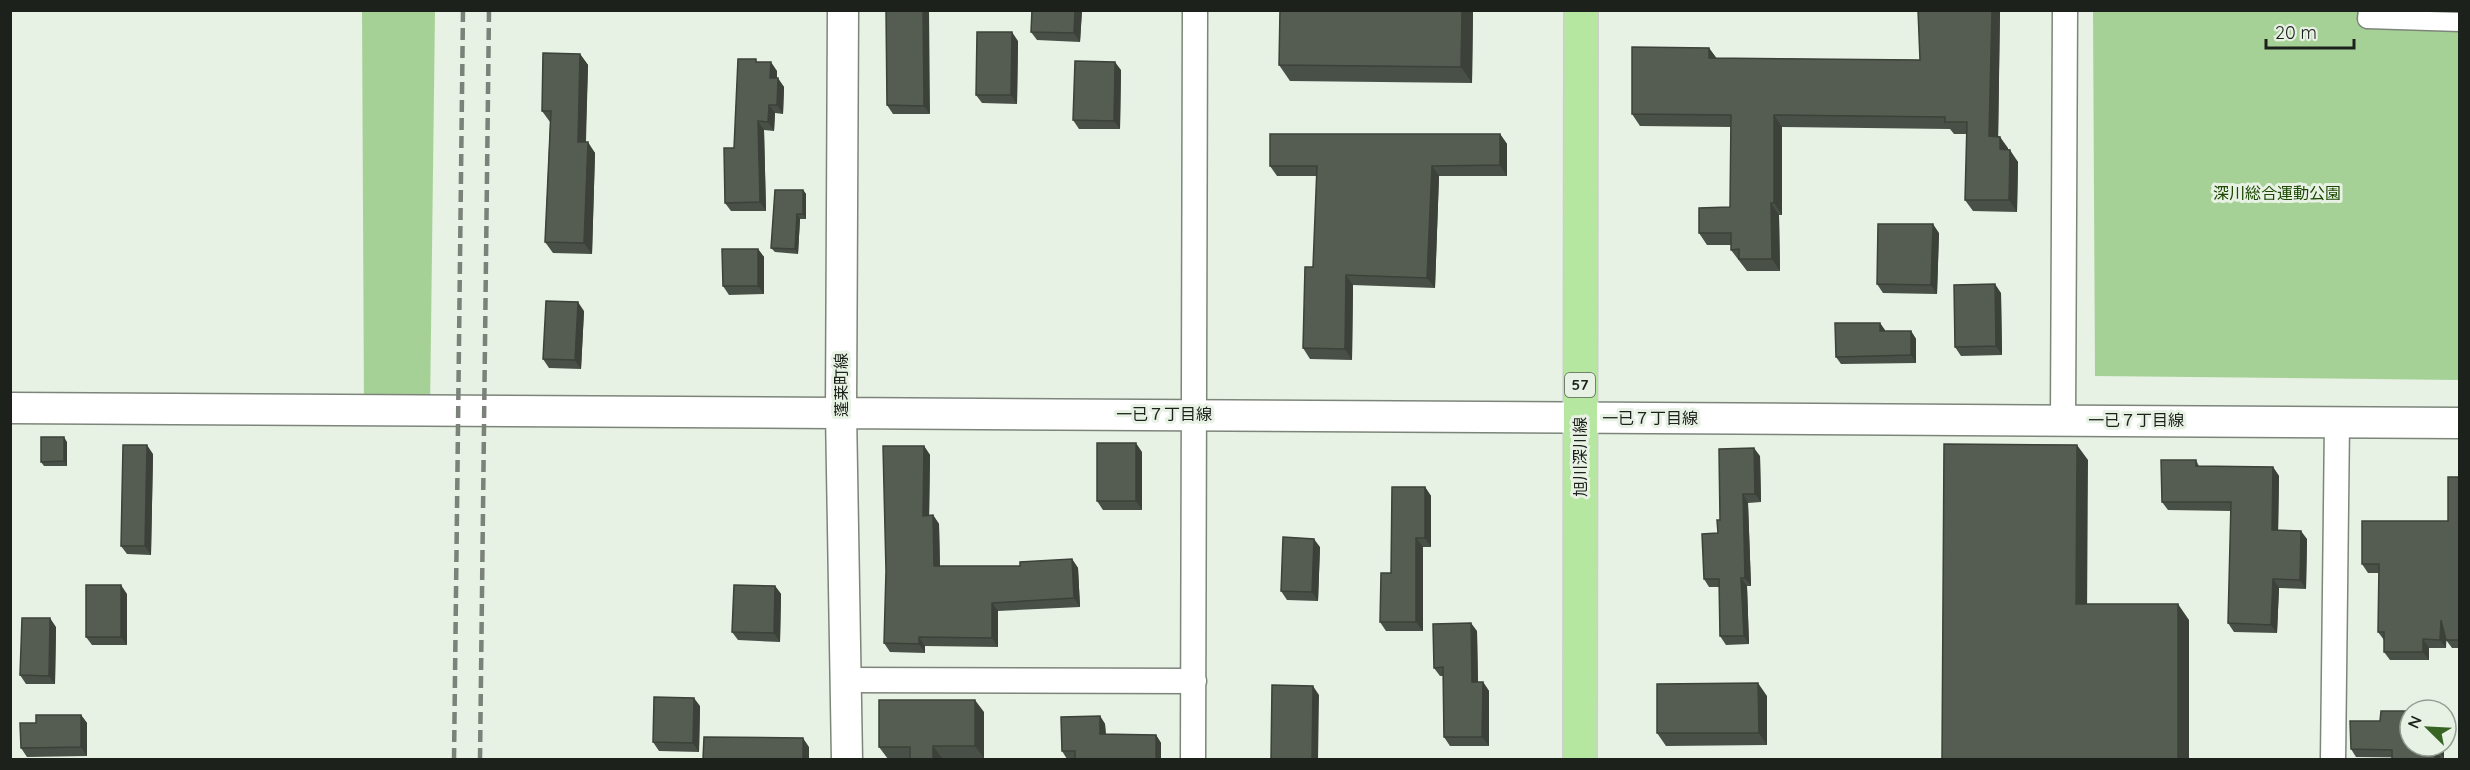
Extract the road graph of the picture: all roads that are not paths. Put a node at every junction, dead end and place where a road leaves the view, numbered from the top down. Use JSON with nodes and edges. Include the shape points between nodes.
{"nodes":[{"id":1,"x":843,"y":10,"type":"edge"},
{"id":2,"x":1195,"y":10,"type":"edge"},
{"id":3,"x":1581,"y":10,"type":"edge"},
{"id":4,"x":2065,"y":10,"type":"edge"},
{"id":5,"x":2368,"y":10,"type":"edge"},
{"id":6,"x":2460,"y":22,"type":"edge"},
{"id":7,"x":10,"y":408,"type":"edge"},
{"id":8,"x":841,"y":412,"type":"junction"},
{"id":9,"x":1194,"y":414,"type":"junction"},
{"id":10,"x":1580,"y":418,"type":"junction"},
{"id":11,"x":2063,"y":420,"type":"junction"},
{"id":12,"x":2337,"y":422,"type":"junction"},
{"id":13,"x":2460,"y":423,"type":"edge"},
{"id":14,"x":846,"y":680,"type":"junction"},
{"id":15,"x":1194,"y":681,"type":"junction"},
{"id":16,"x":847,"y":759,"type":"edge"},
{"id":17,"x":1193,"y":759,"type":"edge"},
{"id":18,"x":1580,"y":759,"type":"edge"},
{"id":19,"x":2333,"y":759,"type":"edge"}],
"edges":[{"from":1,"to":8,"type":"street","name":"蓬莱町線"},
{"from":2,"to":9,"type":"street"},
{"from":3,"to":10,"type":"main road","name":"旭川深川線","number":"57"},
{"from":4,"to":11,"type":"street"},
{"from":5,"to":6,"type":"street","via":[[2367,18]]},
{"from":7,"to":8,"type":"street","name":"一已７丁目線"},
{"from":8,"to":9,"type":"street","name":"一已７丁目線"},
{"from":8,"to":14,"type":"street","name":"蓬莱町線"},
{"from":9,"to":10,"type":"street","name":"一已７丁目線"},
{"from":9,"to":15,"type":"street"},
{"from":10,"to":11,"type":"street","name":"一已７丁目線"},
{"from":10,"to":18,"type":"main road","name":"旭川深川線","number":"57"},
{"from":11,"to":12,"type":"street","name":"一已７丁目線"},
{"from":12,"to":13,"type":"street","name":"一已７丁目線"},
{"from":12,"to":19,"type":"street"},
{"from":14,"to":15,"type":"street"},
{"from":14,"to":16,"type":"street","name":"蓬莱町線"},
{"from":15,"to":17,"type":"street"}]}
